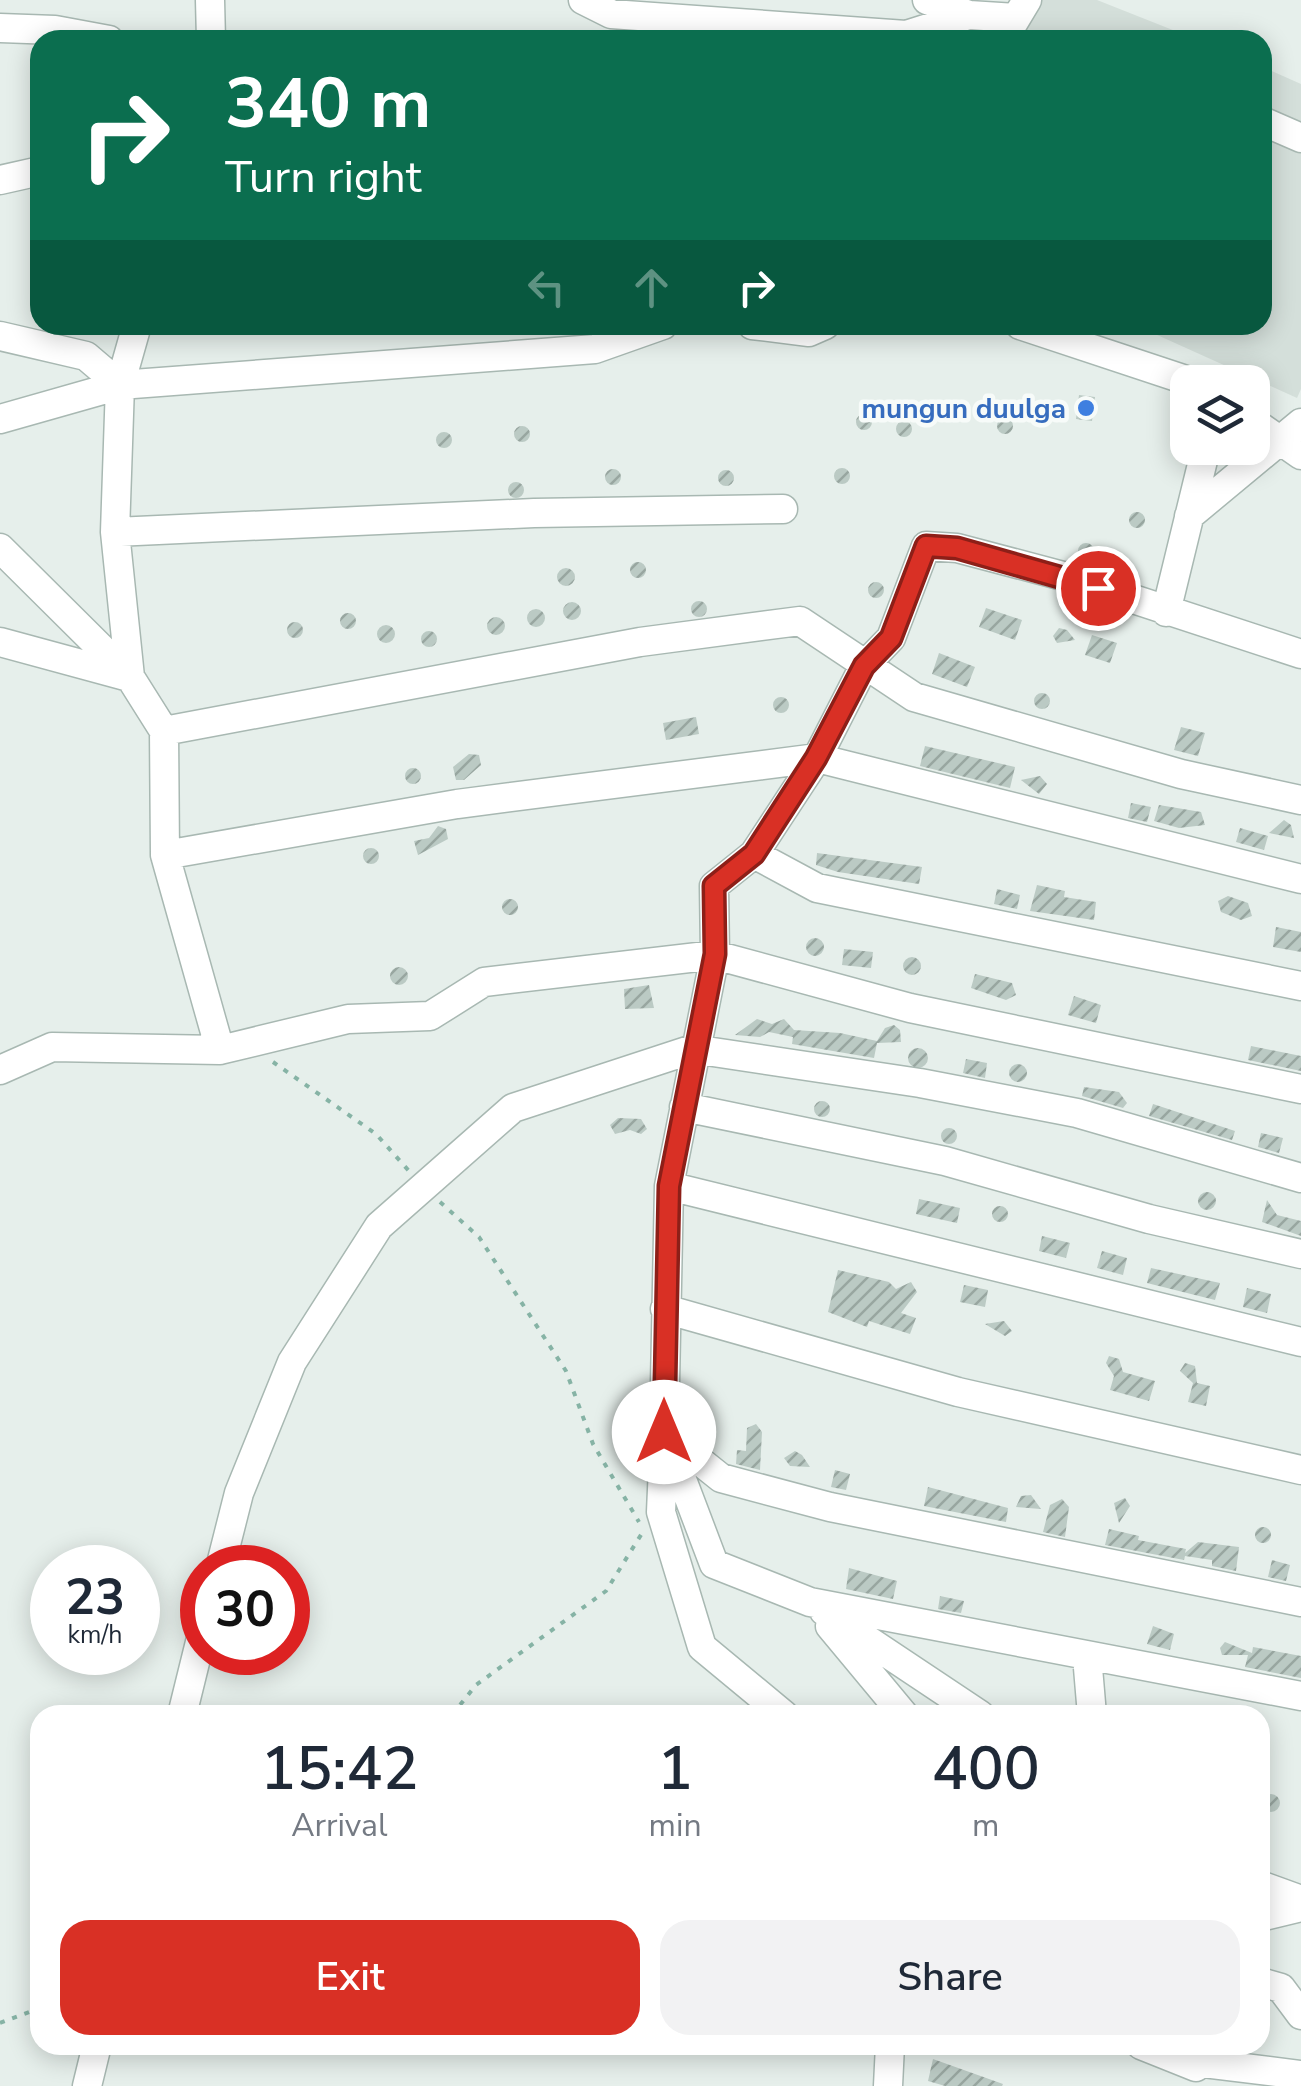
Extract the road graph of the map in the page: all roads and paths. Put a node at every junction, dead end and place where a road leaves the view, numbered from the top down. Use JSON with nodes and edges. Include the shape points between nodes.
{"nodes":[{"id":1,"x":210,"y":0,"type":"edge"},
{"id":2,"x":583,"y":0,"type":"edge"},
{"id":3,"x":928,"y":0,"type":"edge"},
{"id":4,"x":969,"y":16,"type":"junction"},
{"id":5,"x":1016,"y":19,"type":"edge"},
{"id":6,"x":0,"y":28,"type":"edge"},
{"id":7,"x":55,"y":30,"type":"edge"},
{"id":8,"x":211,"y":30,"type":"edge"},
{"id":9,"x":826,"y":30,"type":"edge"},
{"id":10,"x":925,"y":30,"type":"edge"},
{"id":11,"x":1272,"y":125,"type":"edge"},
{"id":12,"x":1301,"y":138,"type":"edge"},
{"id":13,"x":30,"y":173,"type":"edge"},
{"id":14,"x":0,"y":180,"type":"edge"},
{"id":15,"x":135,"y":335,"type":"edge"},
{"id":16,"x":635,"y":335,"type":"edge"},
{"id":17,"x":1050,"y":335,"type":"edge"},
{"id":18,"x":0,"y":336,"type":"edge"},
{"id":19,"x":1170,"y":375,"type":"edge"},
{"id":20,"x":120,"y":385,"type":"junction"},
{"id":21,"x":0,"y":420,"type":"edge"},
{"id":22,"x":1301,"y":422,"type":"edge"},
{"id":23,"x":1289,"y":449,"type":"edge"},
{"id":24,"x":1202,"y":465,"type":"edge"},
{"id":25,"x":783,"y":509,"type":"dead end"},
{"id":26,"x":1189,"y":516,"type":"junction"},
{"id":27,"x":115,"y":532,"type":"junction"},
{"id":28,"x":0,"y":548,"type":"edge"},
{"id":29,"x":1166,"y":612,"type":"junction"},
{"id":30,"x":0,"y":642,"type":"edge"},
{"id":31,"x":1301,"y":654,"type":"edge"},
{"id":32,"x":864,"y":666,"type":"junction"},
{"id":33,"x":130,"y":677,"type":"junction"},
{"id":34,"x":164,"y":731,"type":"junction"},
{"id":35,"x":816,"y":758,"type":"junction"},
{"id":36,"x":1301,"y":800,"type":"edge"},
{"id":37,"x":754,"y":854,"type":"junction"},
{"id":38,"x":165,"y":855,"type":"junction"},
{"id":39,"x":1301,"y":879,"type":"edge"},
{"id":40,"x":715,"y":954,"type":"junction"},
{"id":41,"x":1301,"y":986,"type":"edge"},
{"id":42,"x":232,"y":1047,"type":"junction"},
{"id":43,"x":693,"y":1049,"type":"junction"},
{"id":44,"x":0,"y":1070,"type":"edge"},
{"id":45,"x":1301,"y":1089,"type":"edge"},
{"id":46,"x":684,"y":1108,"type":"junction"},
{"id":47,"x":1301,"y":1178,"type":"edge"},
{"id":48,"x":669,"y":1186,"type":"junction"},
{"id":49,"x":424,"y":1187,"type":"junction"},
{"id":50,"x":1301,"y":1254,"type":"edge"},
{"id":51,"x":665,"y":1309,"type":"junction"},
{"id":52,"x":1301,"y":1342,"type":"edge"},
{"id":53,"x":664,"y":1432,"type":"junction"},
{"id":54,"x":1301,"y":1470,"type":"edge"},
{"id":55,"x":644,"y":1530,"type":"junction"},
{"id":56,"x":226,"y":1545,"type":"edge"},
{"id":57,"x":649,"y":1548,"type":"dead end"},
{"id":58,"x":810,"y":1602,"type":"junction"},
{"id":59,"x":1301,"y":1602,"type":"edge"},
{"id":60,"x":1088,"y":1656,"type":"junction"},
{"id":61,"x":192,"y":1675,"type":"edge"},
{"id":62,"x":1301,"y":1696,"type":"edge"},
{"id":63,"x":184,"y":1705,"type":"edge"},
{"id":64,"x":460,"y":1705,"type":"edge"},
{"id":65,"x":772,"y":1705,"type":"edge"},
{"id":66,"x":896,"y":1705,"type":"edge"},
{"id":67,"x":965,"y":1705,"type":"edge"},
{"id":68,"x":1091,"y":1705,"type":"edge"},
{"id":69,"x":1270,"y":1889,"type":"edge"},
{"id":70,"x":1301,"y":1903,"type":"edge"},
{"id":71,"x":1270,"y":1914,"type":"edge"},
{"id":72,"x":1270,"y":1985,"type":"edge"},
{"id":73,"x":30,"y":2012,"type":"edge"},
{"id":74,"x":1301,"y":2015,"type":"edge"},
{"id":75,"x":0,"y":2024,"type":"edge"},
{"id":76,"x":95,"y":2055,"type":"edge"},
{"id":77,"x":890,"y":2055,"type":"edge"},
{"id":78,"x":1166,"y":2055,"type":"edge"},
{"id":79,"x":1179,"y":2060,"type":"junction"},
{"id":80,"x":1301,"y":2075,"type":"edge"},
{"id":81,"x":87,"y":2086,"type":"edge"},
{"id":82,"x":888,"y":2086,"type":"edge"},
{"id":83,"x":1243,"y":2086,"type":"edge"}],
"edges":[{"from":1,"to":8,"type":"street"},
{"from":2,"to":9,"type":"street","via":[[611,14]]},
{"from":3,"to":4,"type":"street"},
{"from":4,"to":5,"type":"street"},
{"from":4,"to":10,"type":"street"},
{"from":6,"to":7,"type":"street"},
{"from":11,"to":12,"type":"street"},
{"from":13,"to":14,"type":"street"},
{"from":15,"to":20,"type":"street"},
{"from":16,"to":20,"type":"street","via":[[595,349]]},
{"from":17,"to":19,"type":"street"},
{"from":18,"to":20,"type":"street","via":[[86,356]]},
{"from":20,"to":21,"type":"street"},
{"from":20,"to":27,"type":"street"},
{"from":22,"to":23,"type":"street"},
{"from":23,"to":26,"type":"street"},
{"from":24,"to":26,"type":"street"},
{"from":25,"to":27,"type":"street"},
{"from":26,"to":29,"type":"street"},
{"from":27,"to":33,"type":"street"},
{"from":28,"to":33,"type":"street"},
{"from":29,"to":31,"type":"street"},
{"from":29,"to":32,"type":"street","via":[[1064,576],[926,546],[891,638]]},
{"from":30,"to":33,"type":"street"},
{"from":32,"to":34,"type":"street","via":[[800,621],[640,642]]},
{"from":32,"to":35,"type":"street"},
{"from":32,"to":36,"type":"street","via":[[914,698],[1181,774]]},
{"from":33,"to":34,"type":"street"},
{"from":34,"to":38,"type":"street"},
{"from":35,"to":37,"type":"street"},
{"from":35,"to":38,"type":"street","via":[[457,804]]},
{"from":35,"to":39,"type":"street"},
{"from":37,"to":40,"type":"street","via":[[714,886]]},
{"from":37,"to":41,"type":"street","via":[[817,888]]},
{"from":38,"to":42,"type":"street"},
{"from":40,"to":42,"type":"street","via":[[484,982],[430,1016],[348,1019]]},
{"from":40,"to":43,"type":"street"},
{"from":40,"to":45,"type":"street","via":[[910,1008]]},
{"from":42,"to":44,"type":"street","via":[[52,1047]]},
{"from":42,"to":49,"type":"path","via":[[298,1076],[376,1134]]},
{"from":43,"to":46,"type":"street"},
{"from":43,"to":47,"type":"street","via":[[1077,1113]]},
{"from":43,"to":49,"type":"street","via":[[513,1108]]},
{"from":46,"to":48,"type":"street"},
{"from":46,"to":50,"type":"street","via":[[946,1161]]},
{"from":48,"to":51,"type":"street"},
{"from":48,"to":52,"type":"street"},
{"from":49,"to":55,"type":"path","via":[[479,1238],[566,1371],[593,1444]]},
{"from":49,"to":56,"type":"street","via":[[379,1226],[292,1362],[239,1493]]},
{"from":51,"to":53,"type":"street"},
{"from":51,"to":54,"type":"street","via":[[958,1392]]},
{"from":53,"to":58,"type":"street","via":[[714,1564]]},
{"from":53,"to":59,"type":"street","via":[[721,1478]]},
{"from":53,"to":65,"type":"street","via":[[661,1512],[702,1647]]},
{"from":55,"to":57,"type":"path"},
{"from":55,"to":64,"type":"path","via":[[606,1590],[476,1686]]},
{"from":58,"to":60,"type":"street"},
{"from":58,"to":66,"type":"street"},
{"from":58,"to":67,"type":"street"},
{"from":60,"to":62,"type":"street"},
{"from":60,"to":68,"type":"street"},
{"from":61,"to":63,"type":"street"},
{"from":69,"to":70,"type":"street"},
{"from":70,"to":71,"type":"street"},
{"from":72,"to":74,"type":"street","via":[[1281,1988]]},
{"from":73,"to":75,"type":"path"},
{"from":76,"to":81,"type":"street"},
{"from":77,"to":82,"type":"street"},
{"from":78,"to":79,"type":"street"},
{"from":79,"to":80,"type":"street"},
{"from":79,"to":83,"type":"street"}]}
